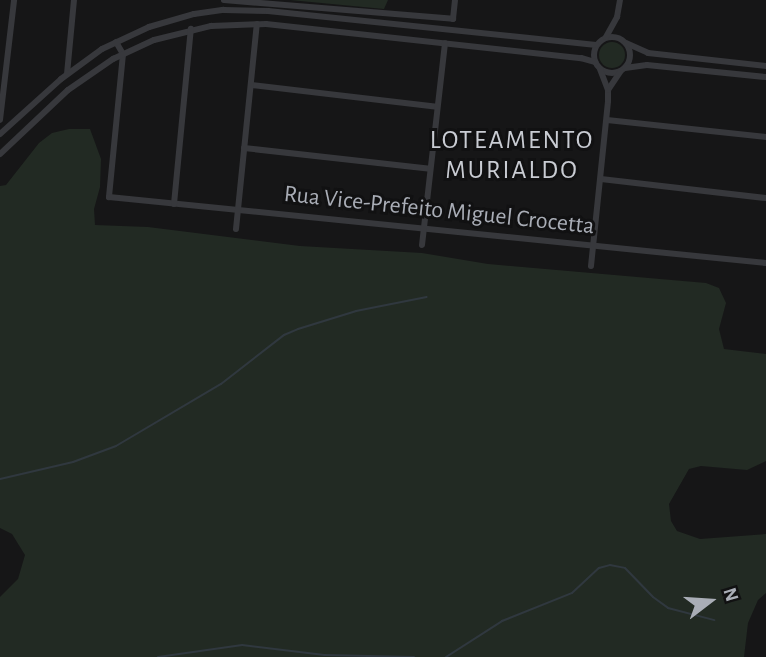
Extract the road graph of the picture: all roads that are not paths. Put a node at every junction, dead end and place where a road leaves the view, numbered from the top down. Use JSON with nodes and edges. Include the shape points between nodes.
{"nodes":[{"id":1,"x":14,"y":0,"type":"edge"},
{"id":2,"x":74,"y":0,"type":"edge"},
{"id":3,"x":225,"y":0,"type":"edge"},
{"id":4,"x":455,"y":0,"type":"edge"},
{"id":5,"x":620,"y":0,"type":"edge"},
{"id":6,"x":617,"y":17,"type":"junction"},
{"id":7,"x":257,"y":24,"type":"junction"},
{"id":8,"x":191,"y":29,"type":"junction"},
{"id":9,"x":606,"y":37,"type":"junction"},
{"id":10,"x":116,"y":41,"type":"junction"},
{"id":11,"x":624,"y":42,"type":"junction"},
{"id":12,"x":444,"y":43,"type":"junction"},
{"id":13,"x":596,"y":45,"type":"junction"},
{"id":14,"x":123,"y":54,"type":"junction"},
{"id":15,"x":595,"y":62,"type":"junction"},
{"id":16,"x":766,"y":66,"type":"edge"},
{"id":17,"x":600,"y":69,"type":"junction"},
{"id":18,"x":623,"y":69,"type":"junction"},
{"id":19,"x":67,"y":74,"type":"junction"},
{"id":20,"x":766,"y":77,"type":"edge"},
{"id":21,"x":251,"y":85,"type":"junction"},
{"id":22,"x":608,"y":90,"type":"junction"},
{"id":23,"x":437,"y":107,"type":"junction"},
{"id":24,"x":0,"y":120,"type":"edge"},
{"id":25,"x":607,"y":120,"type":"junction"},
{"id":26,"x":0,"y":134,"type":"edge"},
{"id":27,"x":766,"y":137,"type":"edge"},
{"id":28,"x":244,"y":148,"type":"junction"},
{"id":29,"x":0,"y":154,"type":"edge"},
{"id":30,"x":430,"y":169,"type":"junction"},
{"id":31,"x":601,"y":179,"type":"junction"},
{"id":32,"x":766,"y":198,"type":"edge"},
{"id":33,"x":174,"y":204,"type":"junction"},
{"id":34,"x":238,"y":210,"type":"junction"},
{"id":35,"x":236,"y":229,"type":"dead end"},
{"id":36,"x":424,"y":229,"type":"junction"},
{"id":37,"x":422,"y":245,"type":"dead end"},
{"id":38,"x":594,"y":245,"type":"junction"},
{"id":39,"x":766,"y":262,"type":"edge"},
{"id":40,"x":591,"y":266,"type":"dead end"}],
"edges":[{"from":1,"to":24,"type":"street"},
{"from":2,"to":19,"type":"street"},
{"from":3,"to":4,"type":"street","via":[[453,19]]},
{"from":5,"to":6,"type":"street"},
{"from":6,"to":9,"type":"street"},
{"from":6,"to":11,"type":"street"},
{"from":7,"to":8,"type":"street"},
{"from":7,"to":12,"type":"street"},
{"from":7,"to":21,"type":"street"},
{"from":8,"to":14,"type":"street"},
{"from":8,"to":33,"type":"street"},
{"from":9,"to":11,"type":"street"},
{"from":9,"to":13,"type":"street"},
{"from":10,"to":13,"type":"street","via":[[179,17],[246,10]]},
{"from":10,"to":14,"type":"street"},
{"from":10,"to":19,"type":"street"},
{"from":11,"to":16,"type":"street","via":[[648,53]]},
{"from":11,"to":18,"type":"street","via":[[630,56]]},
{"from":12,"to":15,"type":"street"},
{"from":12,"to":23,"type":"street"},
{"from":13,"to":15,"type":"street"},
{"from":14,"to":29,"type":"street","via":[[68,90]]},
{"from":14,"to":33,"type":"street","name":"Rua Vice-Prefeito Miguel Crocetta","via":[[108,197]]},
{"from":15,"to":17,"type":"street"},
{"from":17,"to":18,"type":"street","via":[[613,73]]},
{"from":17,"to":22,"type":"street"},
{"from":18,"to":20,"type":"street","via":[[647,65]]},
{"from":18,"to":22,"type":"street"},
{"from":19,"to":26,"type":"street"},
{"from":21,"to":23,"type":"street"},
{"from":21,"to":28,"type":"street"},
{"from":22,"to":25,"type":"street"},
{"from":23,"to":30,"type":"street"},
{"from":25,"to":27,"type":"street"},
{"from":25,"to":31,"type":"street"},
{"from":28,"to":30,"type":"street"},
{"from":28,"to":34,"type":"street"},
{"from":30,"to":36,"type":"street"},
{"from":31,"to":32,"type":"street"},
{"from":31,"to":38,"type":"street"},
{"from":33,"to":34,"type":"street","name":"Rua Vice-Prefeito Miguel Crocetta"},
{"from":34,"to":35,"type":"street"},
{"from":34,"to":36,"type":"street","name":"Rua Vice-Prefeito Miguel Crocetta"},
{"from":36,"to":37,"type":"street"},
{"from":36,"to":38,"type":"street","name":"Rua Vice-Prefeito Miguel Crocetta"},
{"from":38,"to":39,"type":"street","name":"Rua Vice-Prefeito Miguel Crocetta"},
{"from":38,"to":40,"type":"street"}]}
